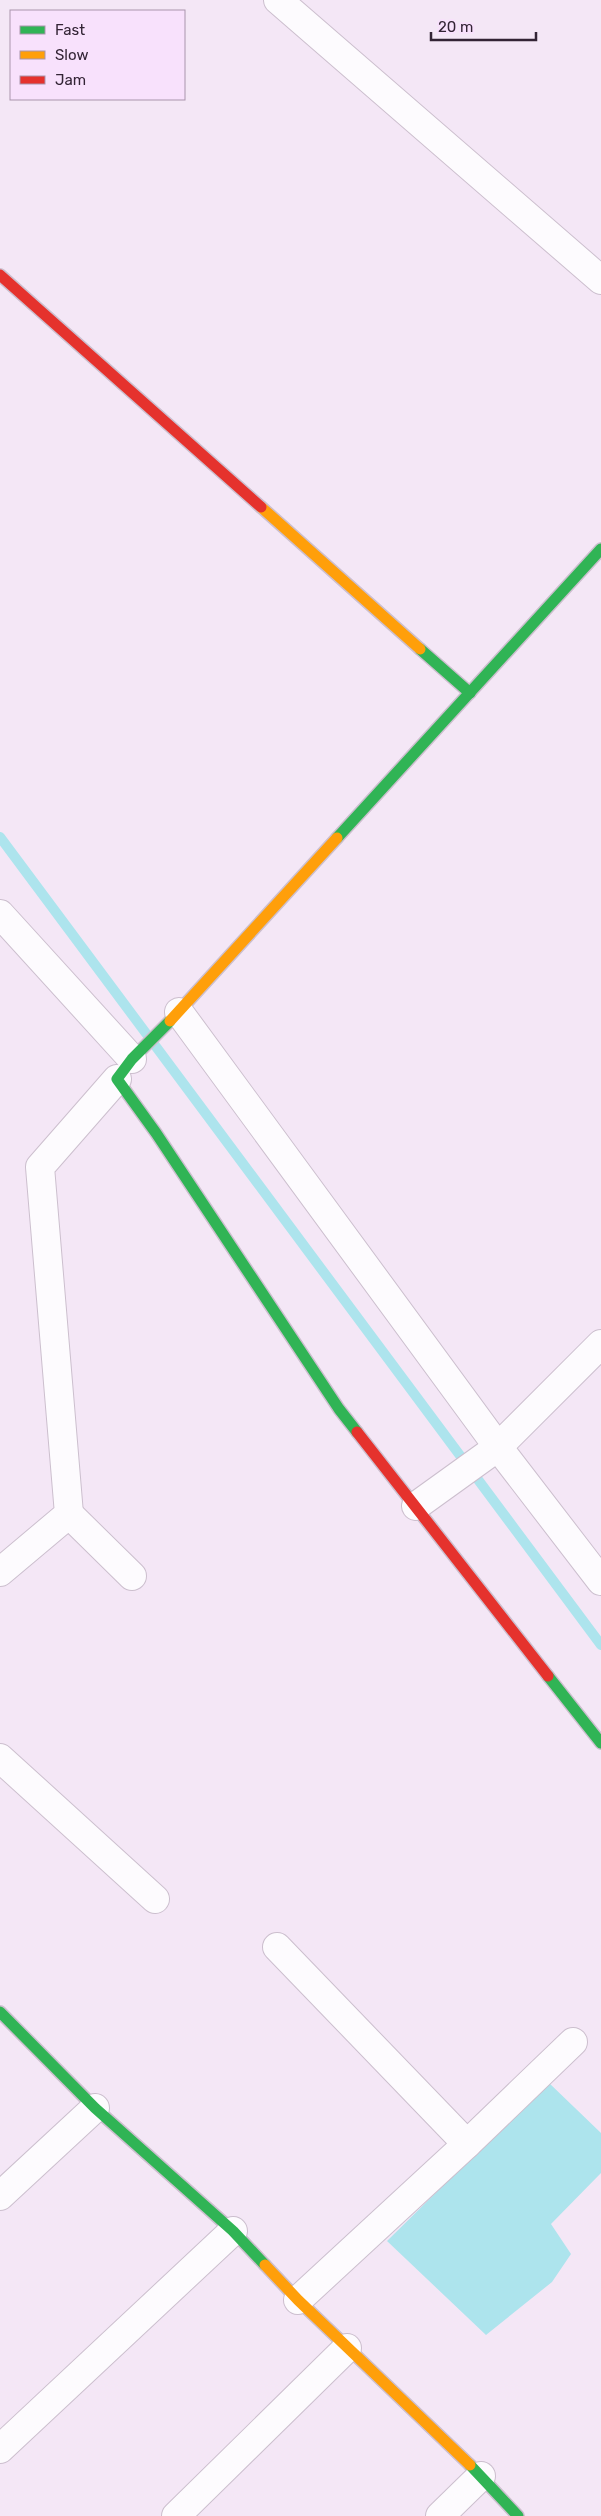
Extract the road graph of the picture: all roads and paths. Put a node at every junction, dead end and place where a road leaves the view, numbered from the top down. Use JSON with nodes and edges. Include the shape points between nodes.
{"nodes":[{"id":1,"x":278,"y":0,"type":"edge"},
{"id":2,"x":0,"y":275,"type":"edge"},
{"id":3,"x":601,"y":280,"type":"edge"},
{"id":4,"x":601,"y":549,"type":"edge"},
{"id":5,"x":470,"y":693,"type":"junction"},
{"id":6,"x":0,"y":914,"type":"edge"},
{"id":7,"x":172,"y":1020,"type":"junction"},
{"id":8,"x":125,"y":1069,"type":"junction"},
{"id":9,"x":601,"y":1344,"type":"edge"},
{"id":10,"x":488,"y":1453,"type":"junction"},
{"id":11,"x":416,"y":1506,"type":"junction"},
{"id":12,"x":69,"y":1514,"type":"junction"},
{"id":13,"x":0,"y":1572,"type":"edge"},
{"id":14,"x":132,"y":1576,"type":"dead end"},
{"id":15,"x":601,"y":1581,"type":"edge"},
{"id":16,"x":601,"y":1743,"type":"edge"},
{"id":17,"x":0,"y":1758,"type":"edge"},
{"id":18,"x":155,"y":1899,"type":"dead end"},
{"id":19,"x":277,"y":1947,"type":"dead end"},
{"id":20,"x":0,"y":2012,"type":"edge"},
{"id":21,"x":573,"y":2042,"type":"dead end"},
{"id":22,"x":95,"y":2108,"type":"junction"},
{"id":23,"x":467,"y":2144,"type":"junction"},
{"id":24,"x":0,"y":2196,"type":"edge"},
{"id":25,"x":233,"y":2231,"type":"junction"},
{"id":26,"x":298,"y":2300,"type":"junction"},
{"id":27,"x":347,"y":2348,"type":"junction"},
{"id":28,"x":0,"y":2449,"type":"edge"},
{"id":29,"x":481,"y":2476,"type":"junction"},
{"id":30,"x":176,"y":2516,"type":"edge"},
{"id":31,"x":440,"y":2516,"type":"edge"},
{"id":32,"x":518,"y":2516,"type":"edge"}],
"edges":[{"from":1,"to":3,"type":"street"},
{"from":2,"to":5,"type":"street"},
{"from":4,"to":5,"type":"street"},
{"from":5,"to":7,"type":"street"},
{"from":6,"to":8,"type":"street"},
{"from":7,"to":8,"type":"street"},
{"from":7,"to":10,"type":"street"},
{"from":8,"to":11,"type":"street","via":[[156,1133],[339,1409]]},
{"from":8,"to":12,"type":"street","via":[[40,1167]]},
{"from":9,"to":10,"type":"street"},
{"from":10,"to":11,"type":"street"},
{"from":10,"to":15,"type":"street"},
{"from":11,"to":16,"type":"street"},
{"from":12,"to":13,"type":"street"},
{"from":12,"to":14,"type":"street"},
{"from":17,"to":18,"type":"street"},
{"from":19,"to":23,"type":"street"},
{"from":20,"to":22,"type":"street"},
{"from":21,"to":23,"type":"street"},
{"from":22,"to":24,"type":"street"},
{"from":22,"to":25,"type":"street"},
{"from":23,"to":26,"type":"street"},
{"from":25,"to":26,"type":"street"},
{"from":25,"to":28,"type":"street"},
{"from":26,"to":27,"type":"street"},
{"from":27,"to":29,"type":"street"},
{"from":27,"to":30,"type":"street"},
{"from":29,"to":31,"type":"street"},
{"from":29,"to":32,"type":"street"}]}
